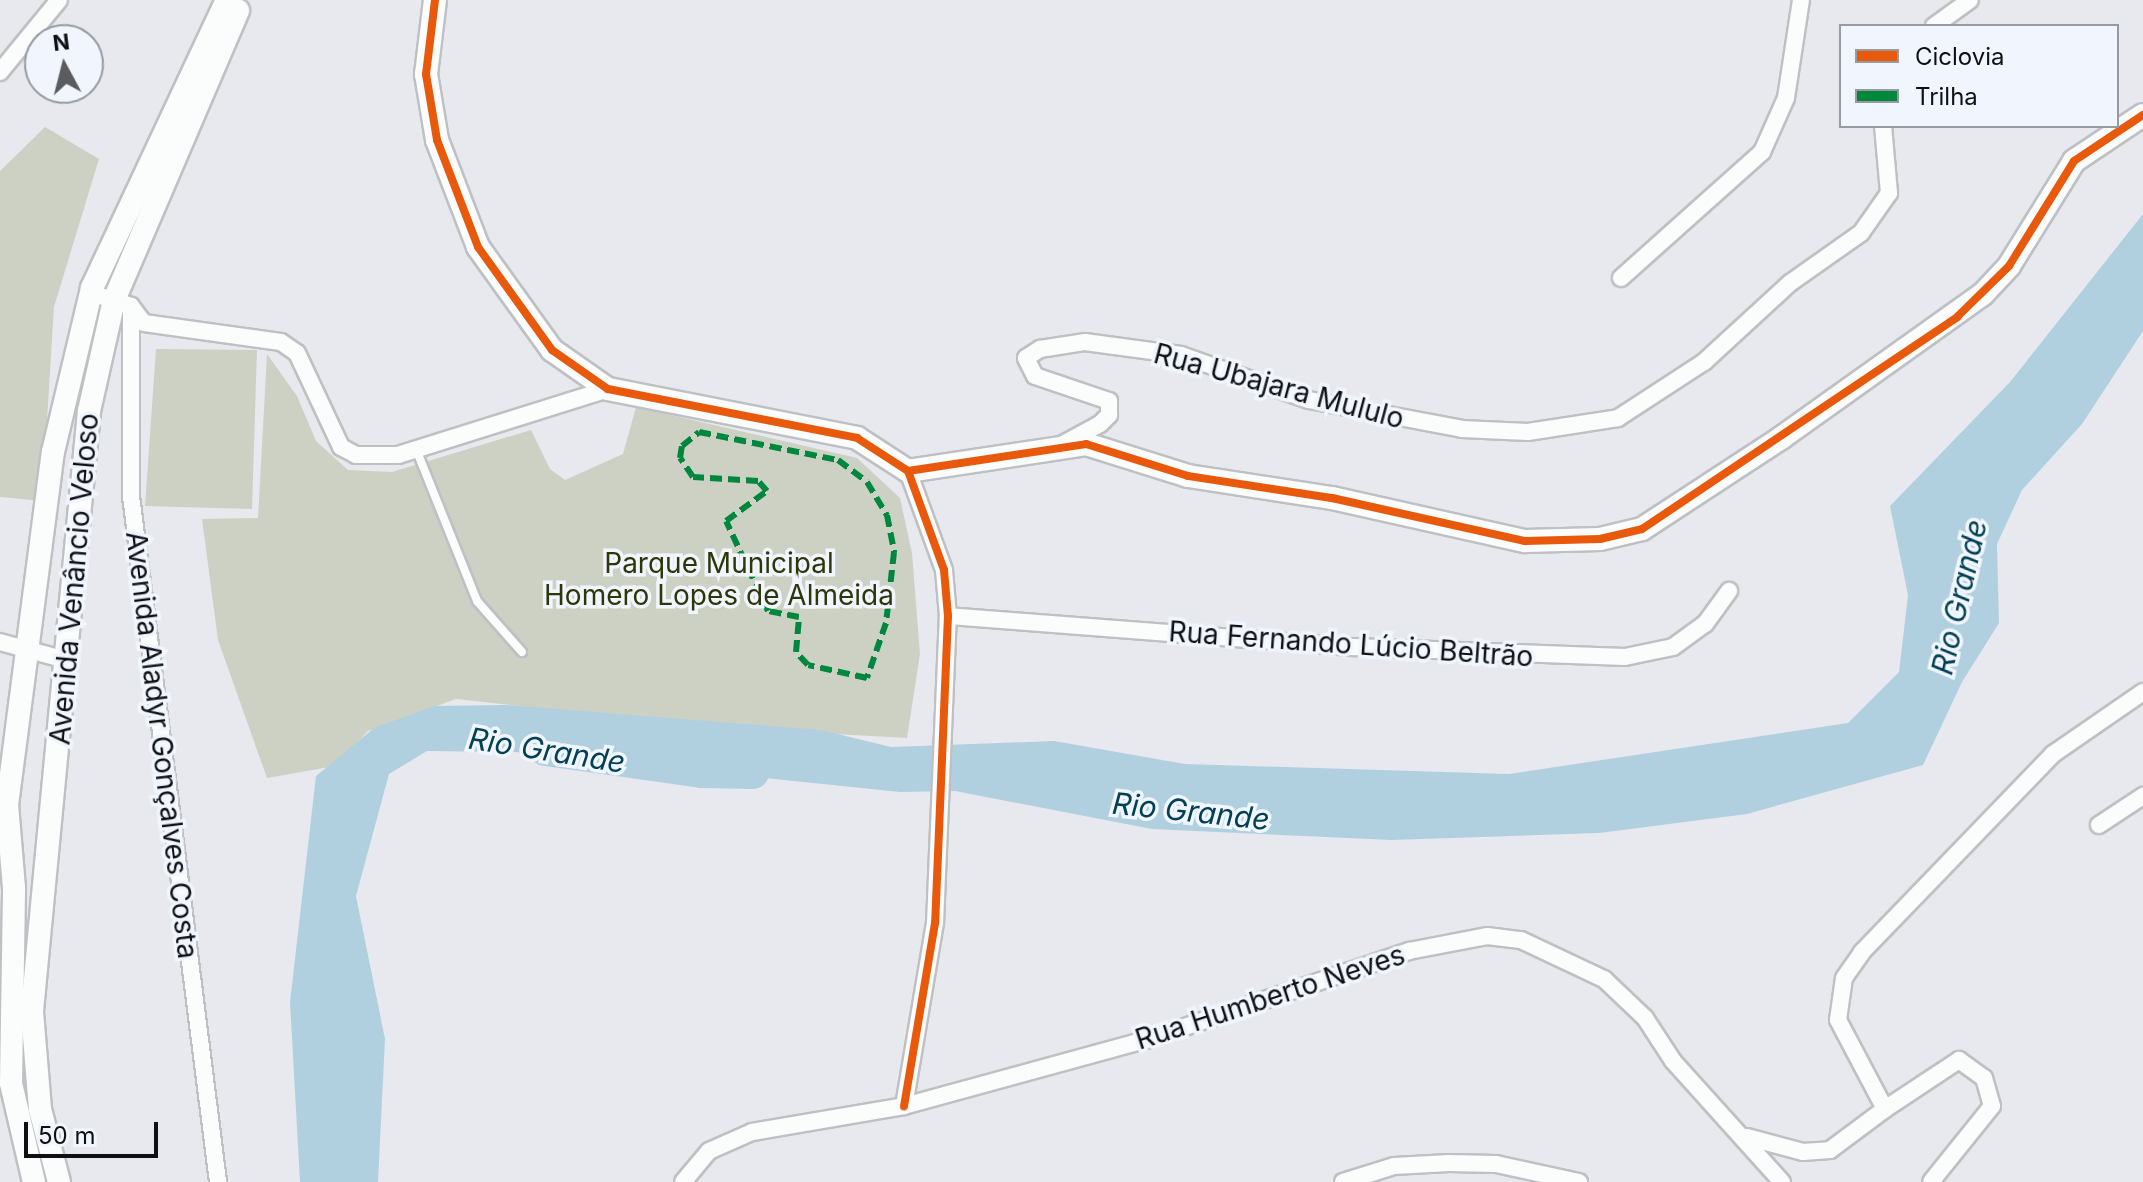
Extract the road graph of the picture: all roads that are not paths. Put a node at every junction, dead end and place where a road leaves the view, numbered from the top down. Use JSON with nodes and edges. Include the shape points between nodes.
{"nodes":[{"id":1,"x":59,"y":0,"type":"edge"},
{"id":2,"x":227,"y":0,"type":"edge"},
{"id":3,"x":242,"y":0,"type":"edge"},
{"id":4,"x":435,"y":0,"type":"edge"},
{"id":5,"x":1801,"y":0,"type":"edge"},
{"id":6,"x":1970,"y":0,"type":"edge"},
{"id":7,"x":1937,"y":24,"type":"edge"},
{"id":8,"x":0,"y":72,"type":"edge"},
{"id":9,"x":2143,"y":115,"type":"edge"},
{"id":10,"x":1883,"y":128,"type":"edge"},
{"id":11,"x":1621,"y":278,"type":"dead end"},
{"id":12,"x":91,"y":293,"type":"junction"},
{"id":13,"x":123,"y":303,"type":"junction"},
{"id":14,"x":608,"y":389,"type":"junction"},
{"id":15,"x":1063,"y":444,"type":"junction"},
{"id":16,"x":416,"y":449,"type":"junction"},
{"id":17,"x":908,"y":471,"type":"junction"},
{"id":18,"x":1729,"y":591,"type":"dead end"},
{"id":19,"x":948,"y":616,"type":"junction"},
{"id":20,"x":0,"y":642,"type":"edge"},
{"id":21,"x":29,"y":651,"type":"junction"},
{"id":22,"x":522,"y":652,"type":"dead end"},
{"id":23,"x":66,"y":660,"type":"junction"},
{"id":24,"x":2143,"y":692,"type":"edge"},
{"id":25,"x":2143,"y":796,"type":"edge"},
{"id":26,"x":2099,"y":825,"type":"dead end"},
{"id":27,"x":10,"y":826,"type":"junction"},
{"id":28,"x":47,"y":830,"type":"junction"},
{"id":29,"x":904,"y":1106,"type":"junction"},
{"id":30,"x":1885,"y":1109,"type":"junction"},
{"id":31,"x":1745,"y":1136,"type":"junction"},
{"id":32,"x":34,"y":1182,"type":"edge"},
{"id":33,"x":59,"y":1182,"type":"edge"},
{"id":34,"x":218,"y":1182,"type":"edge"},
{"id":35,"x":683,"y":1182,"type":"edge"},
{"id":36,"x":1343,"y":1182,"type":"edge"},
{"id":37,"x":1579,"y":1182,"type":"edge"},
{"id":38,"x":1782,"y":1182,"type":"edge"},
{"id":39,"x":1931,"y":1182,"type":"edge"}],
"edges":[{"from":1,"to":8,"type":"street"},
{"from":2,"to":12,"type":"street","name":"Avenida Venâncio Veloso"},
{"from":3,"to":13,"type":"street","name":"Avenida Venâncio Veloso"},
{"from":4,"to":14,"type":"street","via":[[426,74],[435,127],[472,233],[552,350]]},
{"from":5,"to":11,"type":"street","via":[[1786,98],[1762,152]]},
{"from":6,"to":7,"type":"street"},
{"from":9,"to":15,"type":"street","via":[[2074,161],[2009,266],[1957,317],[1642,529],[1600,539],[1525,541],[1332,498],[1188,476],[1112,448]]},
{"from":10,"to":15,"type":"street","name":"Rua Ubajara Mululo","via":[[1889,193],[1861,233],[1790,283],[1704,362],[1618,418],[1528,432],[1396,420],[1309,400],[1181,355],[1085,342],[1040,349],[1026,358],[1035,376],[1109,401],[1109,415],[1100,424]]},
{"from":12,"to":13,"type":"street"},
{"from":12,"to":21,"type":"street","name":"Avenida Venâncio Veloso","via":[[53,452]]},
{"from":13,"to":16,"type":"street","via":[[144,323],[281,342],[297,353],[341,447],[374,456]]},
{"from":13,"to":23,"type":"street","name":"Avenida Venâncio Veloso","via":[[89,411]]},
{"from":13,"to":34,"type":"street","name":"Avenida Aladyr Gonçalves Costa","via":[[131,496]]},
{"from":14,"to":16,"type":"street"},
{"from":14,"to":17,"type":"street","via":[[857,438]]},
{"from":15,"to":17,"type":"street"},
{"from":16,"to":22,"type":"lane","via":[[477,601]]},
{"from":17,"to":19,"type":"street","via":[[944,570]]},
{"from":18,"to":19,"type":"street","name":"Rua Fernando Lúcio Beltrão","via":[[1705,624],[1673,647],[1625,657],[1368,648]]},
{"from":19,"to":29,"type":"street","via":[[926,1001]]},
{"from":20,"to":21,"type":"street"},
{"from":21,"to":23,"type":"street"},
{"from":21,"to":27,"type":"street","name":"Avenida Venâncio Veloso","via":[[9,766]]},
{"from":23,"to":28,"type":"street","name":"Avenida Venâncio Veloso"},
{"from":24,"to":30,"type":"street","via":[[2053,754],[1862,952],[1844,978],[1838,1020]]},
{"from":25,"to":26,"type":"street"},
{"from":27,"to":28,"type":"street"},
{"from":27,"to":32,"type":"street","name":"Avenida Venâncio Veloso","via":[[11,1083]]},
{"from":28,"to":33,"type":"street","name":"Avenida Venâncio Veloso","via":[[32,1011],[40,1109]]},
{"from":29,"to":31,"type":"street","name":"Rua Humberto Neves","via":[[1146,1040],[1409,951],[1487,936],[1521,940],[1604,979]]},
{"from":29,"to":35,"type":"street","name":"Rua Humberto Neves","via":[[752,1132],[709,1151]]},
{"from":30,"to":31,"type":"street","via":[[1830,1150],[1803,1152]]},
{"from":30,"to":39,"type":"street","via":[[1959,1060],[1984,1078],[1992,1106]]},
{"from":31,"to":38,"type":"street","name":"Rua Humberto Neves"},
{"from":36,"to":37,"type":"street","via":[[1394,1166],[1449,1163],[1496,1164]]}]}
